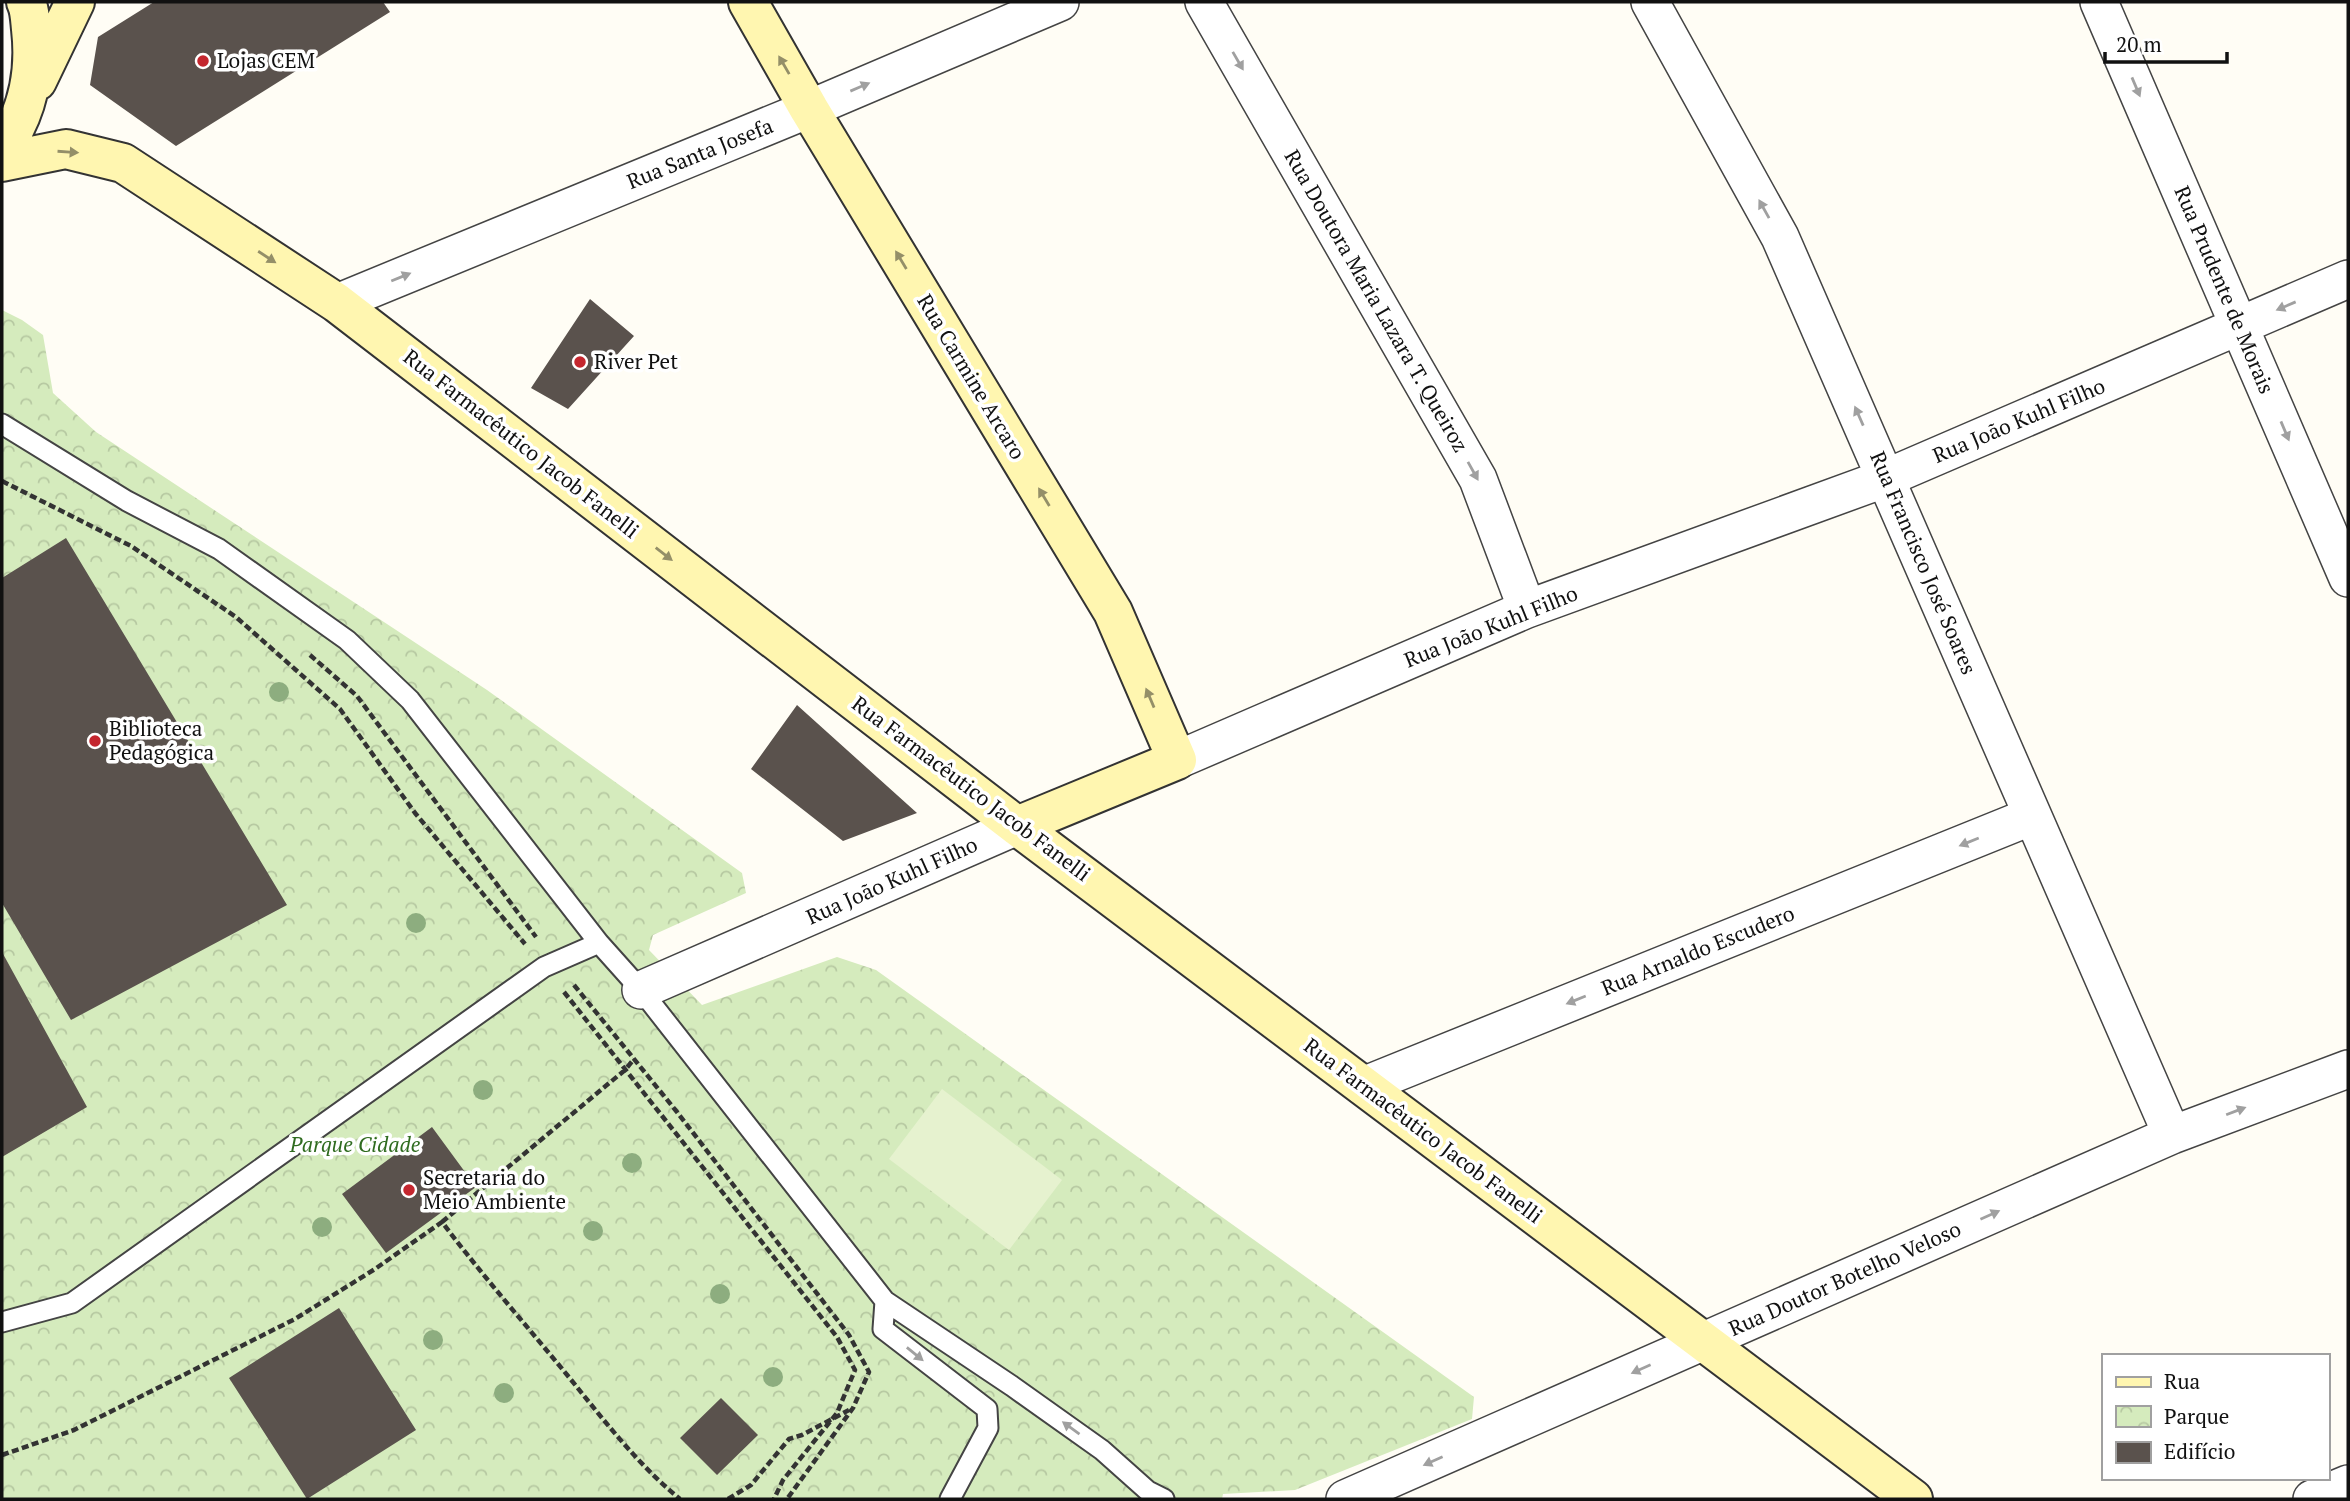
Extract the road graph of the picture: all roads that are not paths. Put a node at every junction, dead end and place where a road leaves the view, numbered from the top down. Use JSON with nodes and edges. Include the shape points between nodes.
{"nodes":[{"id":1,"x":26,"y":2,"type":"edge"},
{"id":2,"x":75,"y":2,"type":"edge"},
{"id":3,"x":748,"y":2,"type":"edge"},
{"id":4,"x":1060,"y":2,"type":"edge"},
{"id":5,"x":1205,"y":2,"type":"edge"},
{"id":6,"x":1650,"y":2,"type":"edge"},
{"id":7,"x":2099,"y":2,"type":"edge"},
{"id":8,"x":26,"y":105,"type":"junction"},
{"id":9,"x":809,"y":109,"type":"junction"},
{"id":10,"x":2,"y":149,"type":"edge"},
{"id":11,"x":2,"y":162,"type":"edge"},
{"id":12,"x":2348,"y":279,"type":"edge"},
{"id":13,"x":338,"y":303,"type":"junction"},
{"id":14,"x":2240,"y":326,"type":"junction"},
{"id":15,"x":2,"y":425,"type":"edge"},
{"id":16,"x":1886,"y":478,"type":"junction"},
{"id":17,"x":2348,"y":578,"type":"edge"},
{"id":18,"x":1527,"y":609,"type":"junction"},
{"id":19,"x":1177,"y":760,"type":"junction"},
{"id":20,"x":2032,"y":816,"type":"junction"},
{"id":21,"x":1017,"y":825,"type":"junction"},
{"id":22,"x":599,"y":943,"type":"junction"},
{"id":23,"x":640,"y":990,"type":"junction"},
{"id":24,"x":2348,"y":1069,"type":"edge"},
{"id":25,"x":1363,"y":1086,"type":"junction"},
{"id":26,"x":2172,"y":1135,"type":"junction"},
{"id":27,"x":885,"y":1301,"type":"junction"},
{"id":28,"x":2,"y":1322,"type":"edge"},
{"id":29,"x":1704,"y":1342,"type":"junction"},
{"id":30,"x":1102,"y":1450,"type":"junction"},
{"id":31,"x":1083,"y":1460,"type":"dead end"},
{"id":32,"x":2348,"y":1484,"type":"edge"},
{"id":33,"x":950,"y":1499,"type":"edge"},
{"id":34,"x":1164,"y":1499,"type":"edge"},
{"id":35,"x":1345,"y":1499,"type":"edge"},
{"id":36,"x":1913,"y":1499,"type":"edge"},
{"id":37,"x":2312,"y":1499,"type":"edge"}],
"edges":[{"from":1,"to":8,"type":"main road","via":[[34,55]]},
{"from":2,"to":8,"type":"main road"},
{"from":9,"to":3,"type":"main road","name":"Rua Carmine Arcaro","one_way":true},
{"from":9,"to":4,"type":"street","name":"Rua Santa Josefa","one_way":true},
{"from":5,"to":18,"type":"street","name":"Rua Doutora Maria Lazara T. Queiroz","one_way":true,"via":[[1478,479]]},
{"from":16,"to":6,"type":"street","name":"Rua Francisco José Soares","one_way":true,"via":[[1780,237]]},
{"from":7,"to":14,"type":"street","name":"Rua Prudente de Morais","one_way":true},
{"from":8,"to":10,"type":"main road"},
{"from":13,"to":9,"type":"street","name":"Rua Santa Josefa","one_way":true},
{"from":19,"to":9,"type":"main road","name":"Rua Carmine Arcaro","one_way":true,"via":[[1113,611]]},
{"from":11,"to":13,"type":"main road","name":"Rua Farmacêutico Jacob Fanelli","one_way":true,"via":[[66,149],[123,163]]},
{"from":12,"to":14,"type":"street","name":"Rua João Kuhl Filho","one_way":true},
{"from":13,"to":21,"type":"main road","name":"Rua Farmacêutico Jacob Fanelli","one_way":true},
{"from":14,"to":16,"type":"street","name":"Rua João Kuhl Filho"},
{"from":14,"to":17,"type":"street","name":"Rua Prudente de Morais","one_way":true},
{"from":15,"to":22,"type":"lane","via":[[127,501],[219,549],[347,640],[410,700]]},
{"from":16,"to":18,"type":"street","name":"Rua João Kuhl Filho"},
{"from":16,"to":20,"type":"street","name":"Rua Francisco José Soares"},
{"from":18,"to":19,"type":"street","name":"Rua João Kuhl Filho"},
{"from":19,"to":21,"type":"main road","name":"Rua João Kuhl Filho"},
{"from":20,"to":25,"type":"street","name":"Rua Arnaldo Escudero","one_way":true},
{"from":20,"to":26,"type":"street","name":"Rua Francisco José Soares"},
{"from":21,"to":23,"type":"street","name":"Rua João Kuhl Filho"},
{"from":21,"to":25,"type":"main road","name":"Rua Farmacêutico Jacob Fanelli"},
{"from":22,"to":23,"type":"lane"},
{"from":22,"to":28,"type":"lane","via":[[550,964],[72,1303]]},
{"from":23,"to":27,"type":"lane"},
{"from":26,"to":24,"type":"street","name":"Rua Doutor Botelho Veloso","one_way":true},
{"from":25,"to":29,"type":"main road","name":"Rua Farmacêutico Jacob Fanelli"},
{"from":29,"to":26,"type":"street","name":"Rua Doutor Botelho Veloso","one_way":true},
{"from":30,"to":27,"type":"lane","one_way":true},
{"from":27,"to":33,"type":"lane","one_way":true,"via":[[883,1329],[987,1409],[988,1427]]},
{"from":29,"to":35,"type":"street","name":"Rua Doutor Botelho Veloso","one_way":true},
{"from":29,"to":36,"type":"main road","name":"Rua Farmacêutico Jacob Fanelli"},
{"from":30,"to":31,"type":"lane"},
{"from":30,"to":34,"type":"lane","via":[[1148,1491]]},
{"from":32,"to":37,"type":"street"}]}
